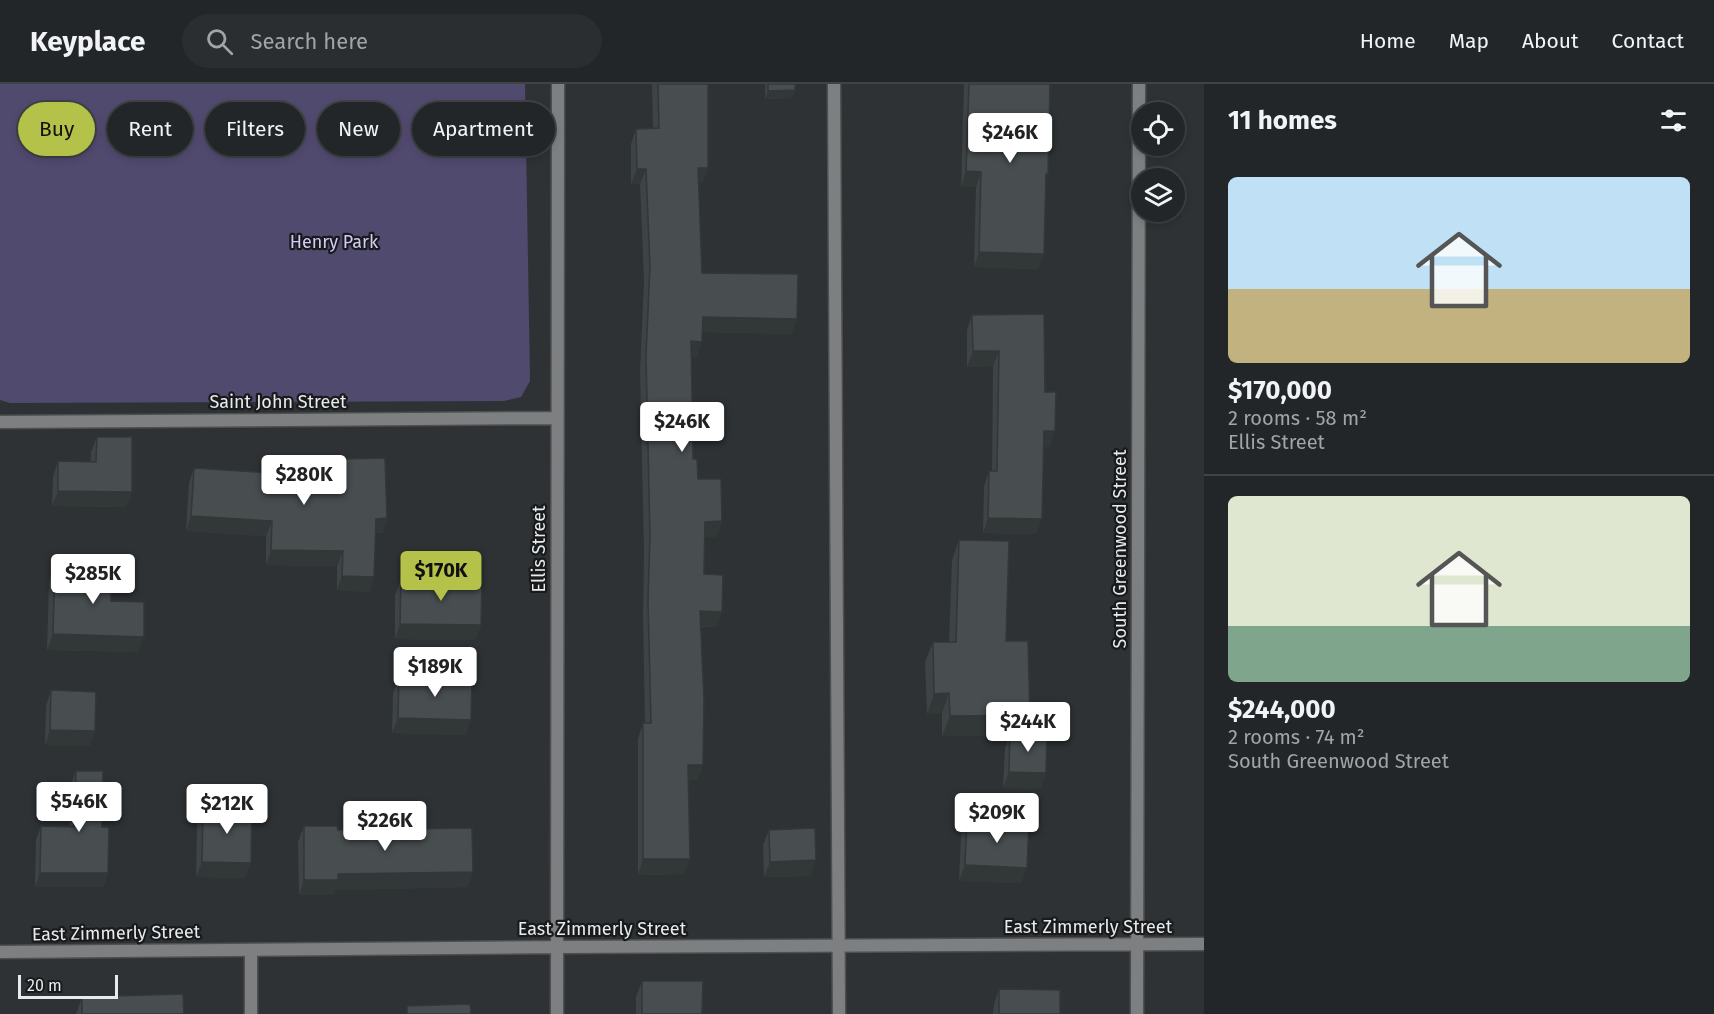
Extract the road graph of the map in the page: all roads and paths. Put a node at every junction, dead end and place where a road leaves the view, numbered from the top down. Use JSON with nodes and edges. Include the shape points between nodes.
{"nodes":[{"id":1,"x":558,"y":84,"type":"edge"},
{"id":2,"x":834,"y":84,"type":"edge"},
{"id":3,"x":1139,"y":84,"type":"edge"},
{"id":4,"x":557,"y":418,"type":"junction"},
{"id":5,"x":0,"y":422,"type":"edge"},
{"id":6,"x":1137,"y":944,"type":"junction"},
{"id":7,"x":1204,"y":944,"type":"edge"},
{"id":8,"x":838,"y":946,"type":"junction"},
{"id":9,"x":556,"y":947,"type":"junction"},
{"id":10,"x":251,"y":950,"type":"junction"},
{"id":11,"x":0,"y":952,"type":"edge"},
{"id":12,"x":251,"y":1014,"type":"edge"},
{"id":13,"x":556,"y":1014,"type":"edge"},
{"id":14,"x":838,"y":1014,"type":"edge"},
{"id":15,"x":1137,"y":1014,"type":"edge"}],
"edges":[{"from":1,"to":4,"type":"street","name":"Ellis Street"},
{"from":2,"to":8,"type":"street"},
{"from":3,"to":6,"type":"street","name":"South Greenwood Street"},
{"from":4,"to":5,"type":"street","name":"Saint John Street"},
{"from":4,"to":9,"type":"street","name":"Ellis Street"},
{"from":6,"to":7,"type":"street","name":"East Zimmerly Street"},
{"from":6,"to":8,"type":"street","name":"East Zimmerly Street"},
{"from":6,"to":15,"type":"street","name":"South Greenwood Street"},
{"from":8,"to":9,"type":"street","name":"East Zimmerly Street"},
{"from":8,"to":14,"type":"street"},
{"from":9,"to":10,"type":"street","name":"East Zimmerly Street"},
{"from":9,"to":13,"type":"street","name":"Ellis Street"},
{"from":10,"to":11,"type":"street","name":"East Zimmerly Street"},
{"from":10,"to":12,"type":"street"}]}
